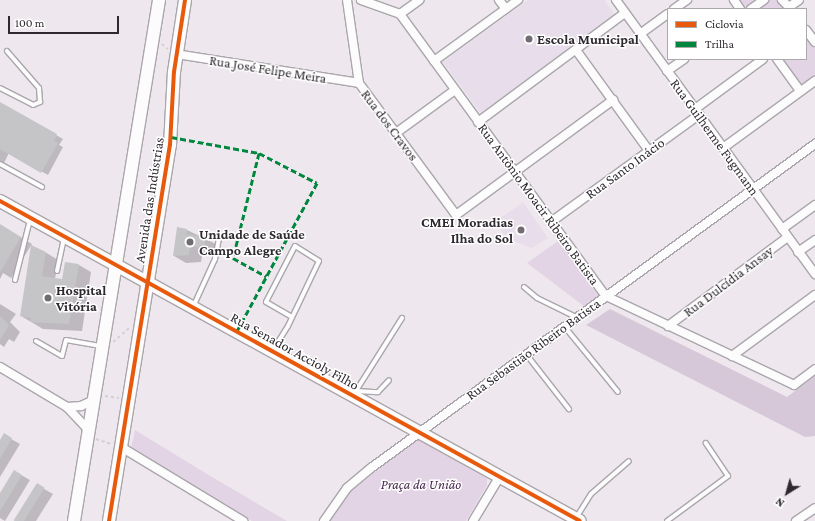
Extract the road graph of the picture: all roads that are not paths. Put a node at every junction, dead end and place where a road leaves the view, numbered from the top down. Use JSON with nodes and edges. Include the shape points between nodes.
{"nodes":[{"id":1,"x":159,"y":0,"type":"edge"},
{"id":2,"x":185,"y":0,"type":"edge"},
{"id":3,"x":347,"y":0,"type":"edge"},
{"id":4,"x":361,"y":0,"type":"edge"},
{"id":5,"x":419,"y":0,"type":"edge"},
{"id":6,"x":499,"y":0,"type":"edge"},
{"id":7,"x":518,"y":0,"type":"edge"},
{"id":8,"x":616,"y":0,"type":"edge"},
{"id":9,"x":687,"y":0,"type":"edge"},
{"id":10,"x":764,"y":0,"type":"edge"},
{"id":11,"x":782,"y":0,"type":"edge"},
{"id":12,"x":799,"y":0,"type":"edge"},
{"id":13,"x":675,"y":8,"type":"edge"},
{"id":14,"x":752,"y":8,"type":"edge"},
{"id":15,"x":790,"y":8,"type":"edge"},
{"id":16,"x":506,"y":9,"type":"junction"},
{"id":17,"x":400,"y":14,"type":"junction"},
{"id":18,"x":625,"y":14,"type":"junction"},
{"id":19,"x":667,"y":15,"type":"edge"},
{"id":20,"x":807,"y":31,"type":"edge"},
{"id":21,"x":640,"y":34,"type":"junction"},
{"id":22,"x":815,"y":42,"type":"edge"},
{"id":23,"x":576,"y":50,"type":"junction"},
{"id":24,"x":7,"y":51,"type":"dead end"},
{"id":25,"x":176,"y":54,"type":"junction"},
{"id":26,"x":683,"y":60,"type":"edge"},
{"id":27,"x":762,"y":60,"type":"edge"},
{"id":28,"x":778,"y":60,"type":"edge"},
{"id":29,"x":434,"y":61,"type":"junction"},
{"id":30,"x":667,"y":71,"type":"junction"},
{"id":31,"x":815,"y":81,"type":"edge"},
{"id":32,"x":359,"y":84,"type":"junction"},
{"id":33,"x":0,"y":88,"type":"edge"},
{"id":34,"x":455,"y":90,"type":"junction"},
{"id":35,"x":800,"y":91,"type":"junction"},
{"id":36,"x":612,"y":100,"type":"junction"},
{"id":37,"x":697,"y":112,"type":"junction"},
{"id":38,"x":478,"y":122,"type":"junction"},
{"id":39,"x":396,"y":133,"type":"junction"},
{"id":40,"x":815,"y":144,"type":"edge"},
{"id":41,"x":723,"y":148,"type":"junction"},
{"id":42,"x":649,"y":151,"type":"junction"},
{"id":43,"x":0,"y":164,"type":"edge"},
{"id":44,"x":515,"y":172,"type":"junction"},
{"id":45,"x":42,"y":188,"type":"dead end"},
{"id":46,"x":753,"y":189,"type":"junction"},
{"id":47,"x":0,"y":201,"type":"edge"},
{"id":48,"x":815,"y":206,"type":"edge"},
{"id":49,"x":31,"y":218,"type":"junction"},
{"id":50,"x":551,"y":222,"type":"junction"},
{"id":51,"x":782,"y":229,"type":"junction"},
{"id":52,"x":64,"y":236,"type":"junction"},
{"id":53,"x":788,"y":237,"type":"junction"},
{"id":54,"x":220,"y":238,"type":"dead end"},
{"id":55,"x":815,"y":240,"type":"edge"},
{"id":56,"x":798,"y":252,"type":"junction"},
{"id":57,"x":116,"y":265,"type":"junction"},
{"id":58,"x":57,"y":272,"type":"dead end"},
{"id":59,"x":815,"y":274,"type":"edge"},
{"id":60,"x":15,"y":280,"type":"dead end"},
{"id":61,"x":148,"y":282,"type":"junction"},
{"id":62,"x":524,"y":286,"type":"dead end"},
{"id":63,"x":815,"y":295,"type":"edge"},
{"id":64,"x":606,"y":296,"type":"junction"},
{"id":65,"x":193,"y":307,"type":"junction"},
{"id":66,"x":292,"y":316,"type":"junction"},
{"id":67,"x":402,"y":318,"type":"dead end"},
{"id":68,"x":576,"y":318,"type":"junction"},
{"id":69,"x":564,"y":326,"type":"junction"},
{"id":70,"x":668,"y":326,"type":"junction"},
{"id":71,"x":36,"y":341,"type":"dead end"},
{"id":72,"x":102,"y":349,"type":"junction"},
{"id":73,"x":272,"y":351,"type":"junction"},
{"id":74,"x":526,"y":354,"type":"junction"},
{"id":75,"x":732,"y":356,"type":"junction"},
{"id":76,"x":0,"y":367,"type":"edge"},
{"id":77,"x":815,"y":369,"type":"edge"},
{"id":78,"x":389,"y":380,"type":"dead end"},
{"id":79,"x":618,"y":392,"type":"dead end"},
{"id":80,"x":355,"y":393,"type":"junction"},
{"id":81,"x":95,"y":398,"type":"junction"},
{"id":82,"x":67,"y":407,"type":"junction"},
{"id":83,"x":569,"y":409,"type":"dead end"},
{"id":84,"x":420,"y":432,"type":"junction"},
{"id":85,"x":89,"y":434,"type":"junction"},
{"id":86,"x":706,"y":442,"type":"dead end"},
{"id":87,"x":121,"y":447,"type":"junction"},
{"id":88,"x":628,"y":461,"type":"dead end"},
{"id":89,"x":500,"y":476,"type":"junction"},
{"id":90,"x":815,"y":508,"type":"edge"},
{"id":91,"x":578,"y":520,"type":"edge"},
{"id":92,"x":74,"y":521,"type":"edge"},
{"id":93,"x":109,"y":521,"type":"edge"},
{"id":94,"x":243,"y":521,"type":"edge"},
{"id":95,"x":324,"y":521,"type":"edge"},
{"id":96,"x":473,"y":521,"type":"edge"},
{"id":97,"x":667,"y":521,"type":"edge"},
{"id":98,"x":796,"y":521,"type":"edge"}],
"edges":[{"from":1,"to":57,"type":"main road","name":"Avenida das Indústrias"},
{"from":2,"to":25,"type":"main road","name":"Avenida das Indústrias"},
{"from":3,"to":32,"type":"street","name":"Rua dos Cravos"},
{"from":4,"to":17,"type":"street"},
{"from":5,"to":17,"type":"street"},
{"from":6,"to":16,"type":"street"},
{"from":7,"to":16,"type":"street"},
{"from":8,"to":18,"type":"street","name":"Rua Guilherme Fugmann"},
{"from":9,"to":13,"type":"street"},
{"from":10,"to":14,"type":"street"},
{"from":11,"to":15,"type":"street"},
{"from":12,"to":15,"type":"street"},
{"from":16,"to":29,"type":"street"},
{"from":17,"to":29,"type":"street","name":"Rua Antônio Moacir Ribeiro Batista"},
{"from":18,"to":21,"type":"street","name":"Rua Guilherme Fugmann"},
{"from":18,"to":23,"type":"street"},
{"from":19,"to":21,"type":"street"},
{"from":20,"to":22,"type":"street"},
{"from":21,"to":30,"type":"street","name":"Rua Guilherme Fugmann"},
{"from":23,"to":36,"type":"street"},
{"from":23,"to":38,"type":"street"},
{"from":24,"to":33,"type":"lane","via":[[39,88],[40,102],[33,105]]},
{"from":25,"to":32,"type":"street","name":"Rua José Felipe Meira"},
{"from":25,"to":61,"type":"main road","name":"Avenida das Indústrias","via":[[170,145]]},
{"from":26,"to":30,"type":"street"},
{"from":27,"to":37,"type":"street","name":"Rua Santo Inácio"},
{"from":28,"to":35,"type":"street"},
{"from":29,"to":34,"type":"street","name":"Rua Antônio Moacir Ribeiro Batista"},
{"from":30,"to":37,"type":"street","name":"Rua Guilherme Fugmann"},
{"from":31,"to":35,"type":"street"},
{"from":32,"to":39,"type":"street","name":"Rua dos Cravos"},
{"from":34,"to":38,"type":"street","name":"Rua Antônio Moacir Ribeiro Batista"},
{"from":34,"to":39,"type":"street"},
{"from":35,"to":41,"type":"street"},
{"from":36,"to":42,"type":"street"},
{"from":36,"to":44,"type":"street"},
{"from":37,"to":41,"type":"street","name":"Rua Guilherme Fugmann"},
{"from":37,"to":42,"type":"street","name":"Rua Santo Inácio"},
{"from":38,"to":44,"type":"street","name":"Rua Antônio Moacir Ribeiro Batista"},
{"from":39,"to":44,"type":"street","name":"Rua dos Cravos","via":[[456,215]]},
{"from":40,"to":46,"type":"street","name":"Rua Sebastião Ribeiro Batista"},
{"from":41,"to":46,"type":"street","name":"Rua Guilherme Fugmann"},
{"from":42,"to":50,"type":"street","name":"Rua Santo Inácio"},
{"from":43,"to":45,"type":"lane"},
{"from":44,"to":50,"type":"street","name":"Rua Antônio Moacir Ribeiro Batista"},
{"from":46,"to":51,"type":"street","name":"Rua Guilherme Fugmann"},
{"from":46,"to":64,"type":"street","name":"Rua Sebastião Ribeiro Batista"},
{"from":47,"to":49,"type":"main road","name":"Rua Senador Accioly Filho"},
{"from":48,"to":51,"type":"street"},
{"from":49,"to":52,"type":"main road","name":"Rua Senador Accioly Filho"},
{"from":49,"to":60,"type":"lane"},
{"from":50,"to":64,"type":"street","name":"Rua Antônio Moacir Ribeiro Batista"},
{"from":51,"to":53,"type":"street","name":"Rua Guilherme Fugmann"},
{"from":52,"to":57,"type":"main road","name":"Rua Senador Accioly Filho"},
{"from":52,"to":58,"type":"lane"},
{"from":53,"to":56,"type":"street","name":"Rua Guilherme Fugmann"},
{"from":53,"to":70,"type":"street","name":"Rua Dulcídia Ansay"},
{"from":54,"to":65,"type":"lane","via":[[215,258]]},
{"from":55,"to":56,"type":"street"},
{"from":56,"to":59,"type":"street","name":"Rua Guilherme Fugmann"},
{"from":57,"to":61,"type":"main road","name":"Rua Senador Accioly Filho"},
{"from":57,"to":72,"type":"main road","name":"Avenida das Indústrias"},
{"from":61,"to":65,"type":"main road","name":"Rua Senador Accioly Filho"},
{"from":61,"to":87,"type":"main road","name":"Avenida das Indústrias"},
{"from":62,"to":68,"type":"lane","via":[[537,298]]},
{"from":63,"to":75,"type":"street"},
{"from":64,"to":68,"type":"street","name":"Rua Sebastião Ribeiro Batista"},
{"from":64,"to":70,"type":"street","name":"Rua Antônio Moacir Ribeiro Batista"},
{"from":65,"to":73,"type":"main road","name":"Rua Senador Accioly Filho"},
{"from":66,"to":66,"type":"lane","via":[[319,261],[295,246],[266,302]]},
{"from":66,"to":73,"type":"lane"},
{"from":67,"to":80,"type":"lane"},
{"from":68,"to":69,"type":"street","name":"Rua Sebastião Ribeiro Batista"},
{"from":69,"to":74,"type":"street","name":"Rua Sebastião Ribeiro Batista"},
{"from":69,"to":79,"type":"lane"},
{"from":70,"to":75,"type":"street","name":"Rua Antônio Moacir Ribeiro Batista"},
{"from":71,"to":72,"type":"lane","via":[[62,356],[66,340]]},
{"from":72,"to":81,"type":"main road","name":"Avenida das Indústrias"},
{"from":73,"to":80,"type":"main road","name":"Rua Senador Accioly Filho"},
{"from":74,"to":83,"type":"lane"},
{"from":74,"to":84,"type":"street","name":"Rua Sebastião Ribeiro Batista"},
{"from":75,"to":77,"type":"street","name":"Rua Antônio Moacir Ribeiro Batista","via":[[794,385]]},
{"from":76,"to":82,"type":"street"},
{"from":78,"to":80,"type":"lane","via":[[378,392]]},
{"from":80,"to":84,"type":"main road","name":"Rua Senador Accioly Filho"},
{"from":81,"to":82,"type":"street","via":[[81,406]]},
{"from":81,"to":85,"type":"main road","name":"Avenida das Indústrias"},
{"from":82,"to":85,"type":"street"},
{"from":84,"to":89,"type":"main road","name":"Rua Senador Accioly Filho"},
{"from":84,"to":95,"type":"street","name":"Rua Sebastião Ribeiro Batista","via":[[347,488]]},
{"from":85,"to":92,"type":"main road","name":"Avenida das Indústrias"},
{"from":86,"to":97,"type":"lane","via":[[728,476]]},
{"from":87,"to":93,"type":"main road","name":"Avenida das Indústrias"},
{"from":87,"to":94,"type":"street"},
{"from":88,"to":91,"type":"lane","via":[[591,494]]},
{"from":89,"to":91,"type":"main road","name":"Rua Senador Accioly Filho"},
{"from":89,"to":96,"type":"street"},
{"from":90,"to":98,"type":"street"}]}
